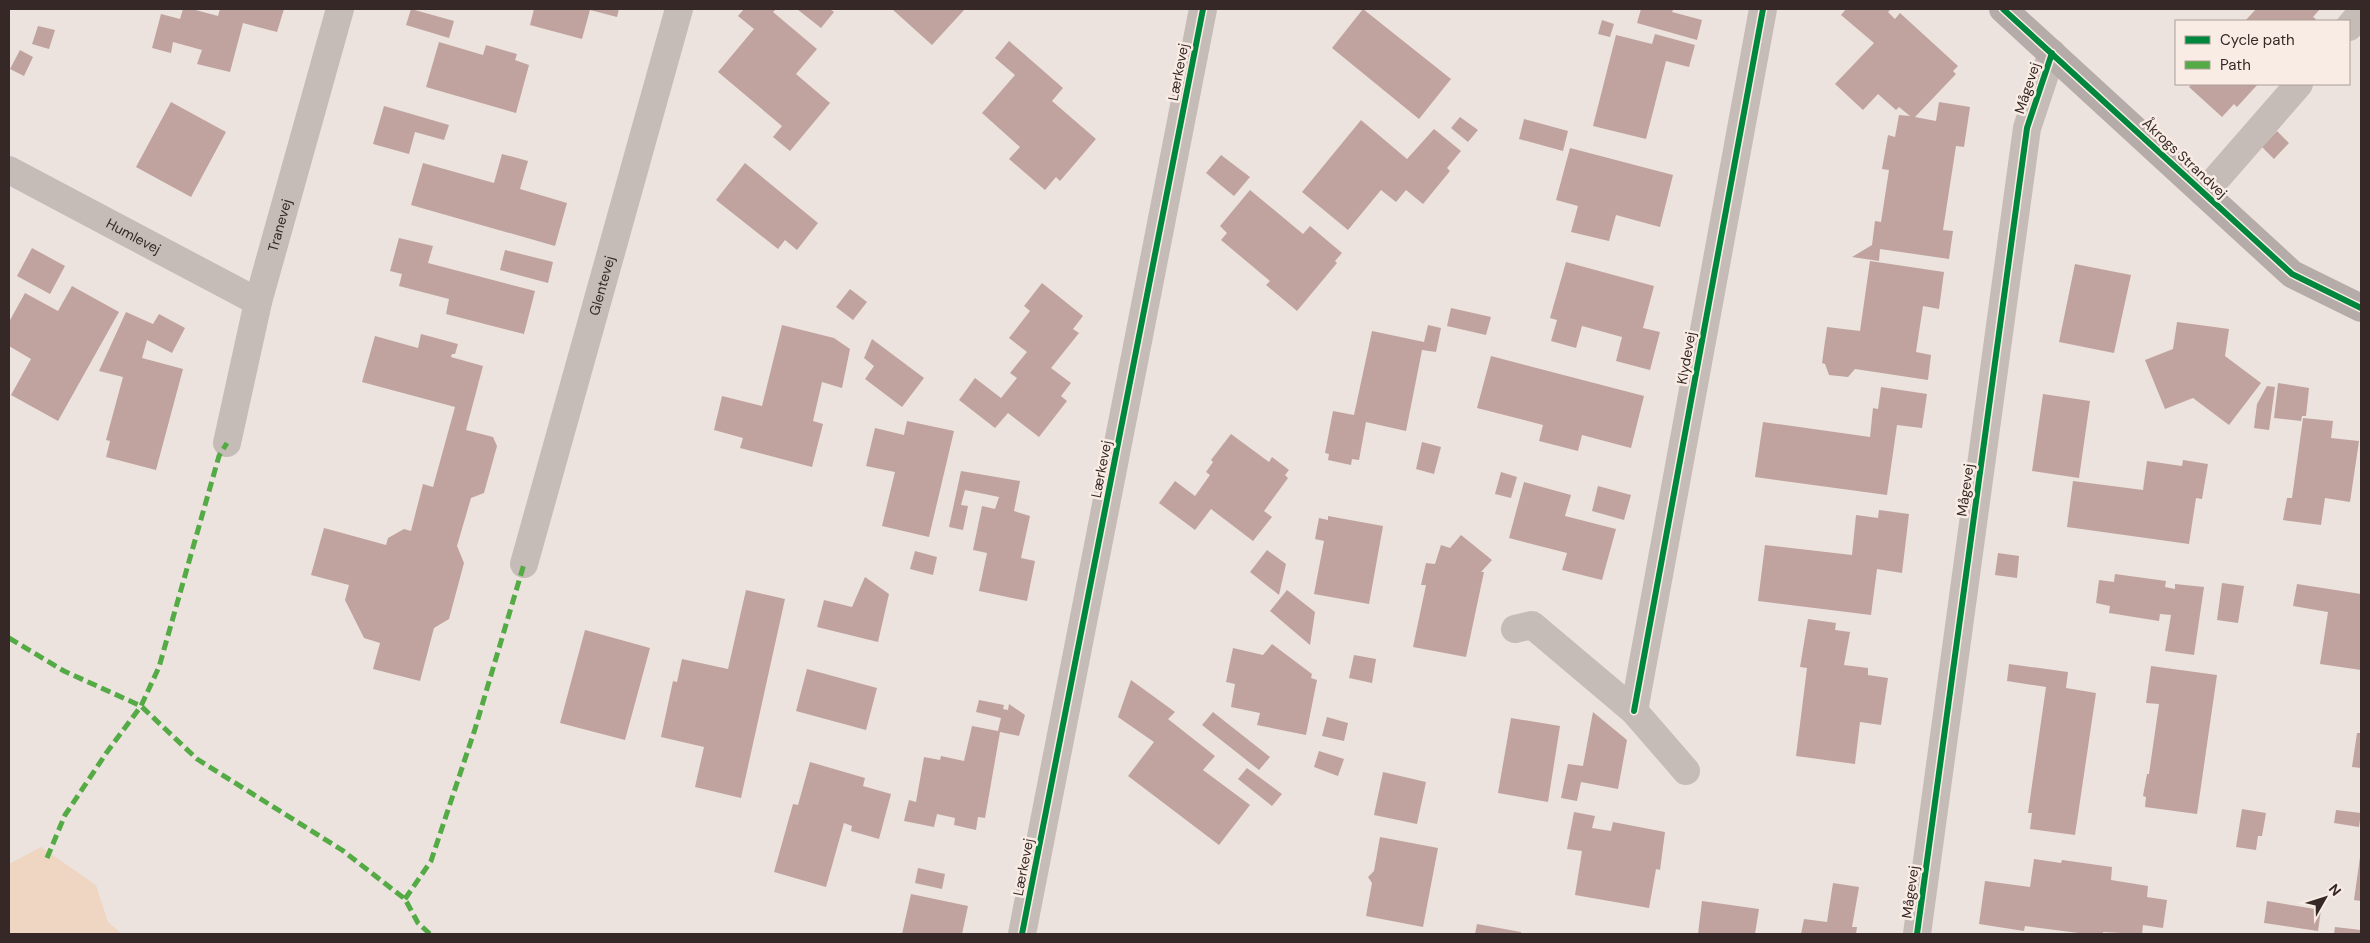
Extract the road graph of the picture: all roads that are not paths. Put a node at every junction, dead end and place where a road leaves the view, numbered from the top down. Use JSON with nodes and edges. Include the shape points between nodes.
{"nodes":[{"id":1,"x":340,"y":9,"type":"edge"},
{"id":2,"x":679,"y":9,"type":"edge"},
{"id":3,"x":1202,"y":9,"type":"edge"},
{"id":4,"x":1763,"y":9,"type":"edge"},
{"id":5,"x":2003,"y":9,"type":"edge"},
{"id":6,"x":2361,"y":12,"type":"edge"},
{"id":7,"x":2350,"y":26,"type":"edge"},
{"id":8,"x":2052,"y":53,"type":"junction"},
{"id":9,"x":2298,"y":85,"type":"edge"},
{"id":10,"x":9,"y":170,"type":"edge"},
{"id":11,"x":2204,"y":192,"type":"junction"},
{"id":12,"x":258,"y":302,"type":"junction"},
{"id":13,"x":2361,"y":308,"type":"edge"},
{"id":14,"x":227,"y":443,"type":"dead end"},
{"id":15,"x":524,"y":564,"type":"dead end"},
{"id":16,"x":1515,"y":629,"type":"dead end"},
{"id":17,"x":1634,"y":711,"type":"junction"},
{"id":18,"x":1686,"y":771,"type":"dead end"},
{"id":19,"x":1022,"y":934,"type":"edge"},
{"id":20,"x":1917,"y":934,"type":"edge"}],
"edges":[{"from":1,"to":12,"type":"street","name":"Tranevej"},
{"from":2,"to":15,"type":"street","name":"Glentevej"},
{"from":3,"to":19,"type":"street","name":"Lærkevej"},
{"from":4,"to":17,"type":"street","name":"Klydevej"},
{"from":5,"to":8,"type":"street","name":"Åkrogs Strandvej"},
{"from":6,"to":7,"type":"street"},
{"from":8,"to":11,"type":"street","name":"Åkrogs Strandvej"},
{"from":8,"to":20,"type":"street","name":"Mågevej","via":[[2027,128]]},
{"from":9,"to":11,"type":"street","name":"Åkrogs Strandvej"},
{"from":10,"to":12,"type":"street","name":"Humlevej"},
{"from":11,"to":13,"type":"street","name":"Åkrogs Strandvej","via":[[2292,274]]},
{"from":12,"to":14,"type":"street","name":"Tranevej"},
{"from":16,"to":17,"type":"street","via":[[1532,625]]},
{"from":17,"to":18,"type":"street"}]}
